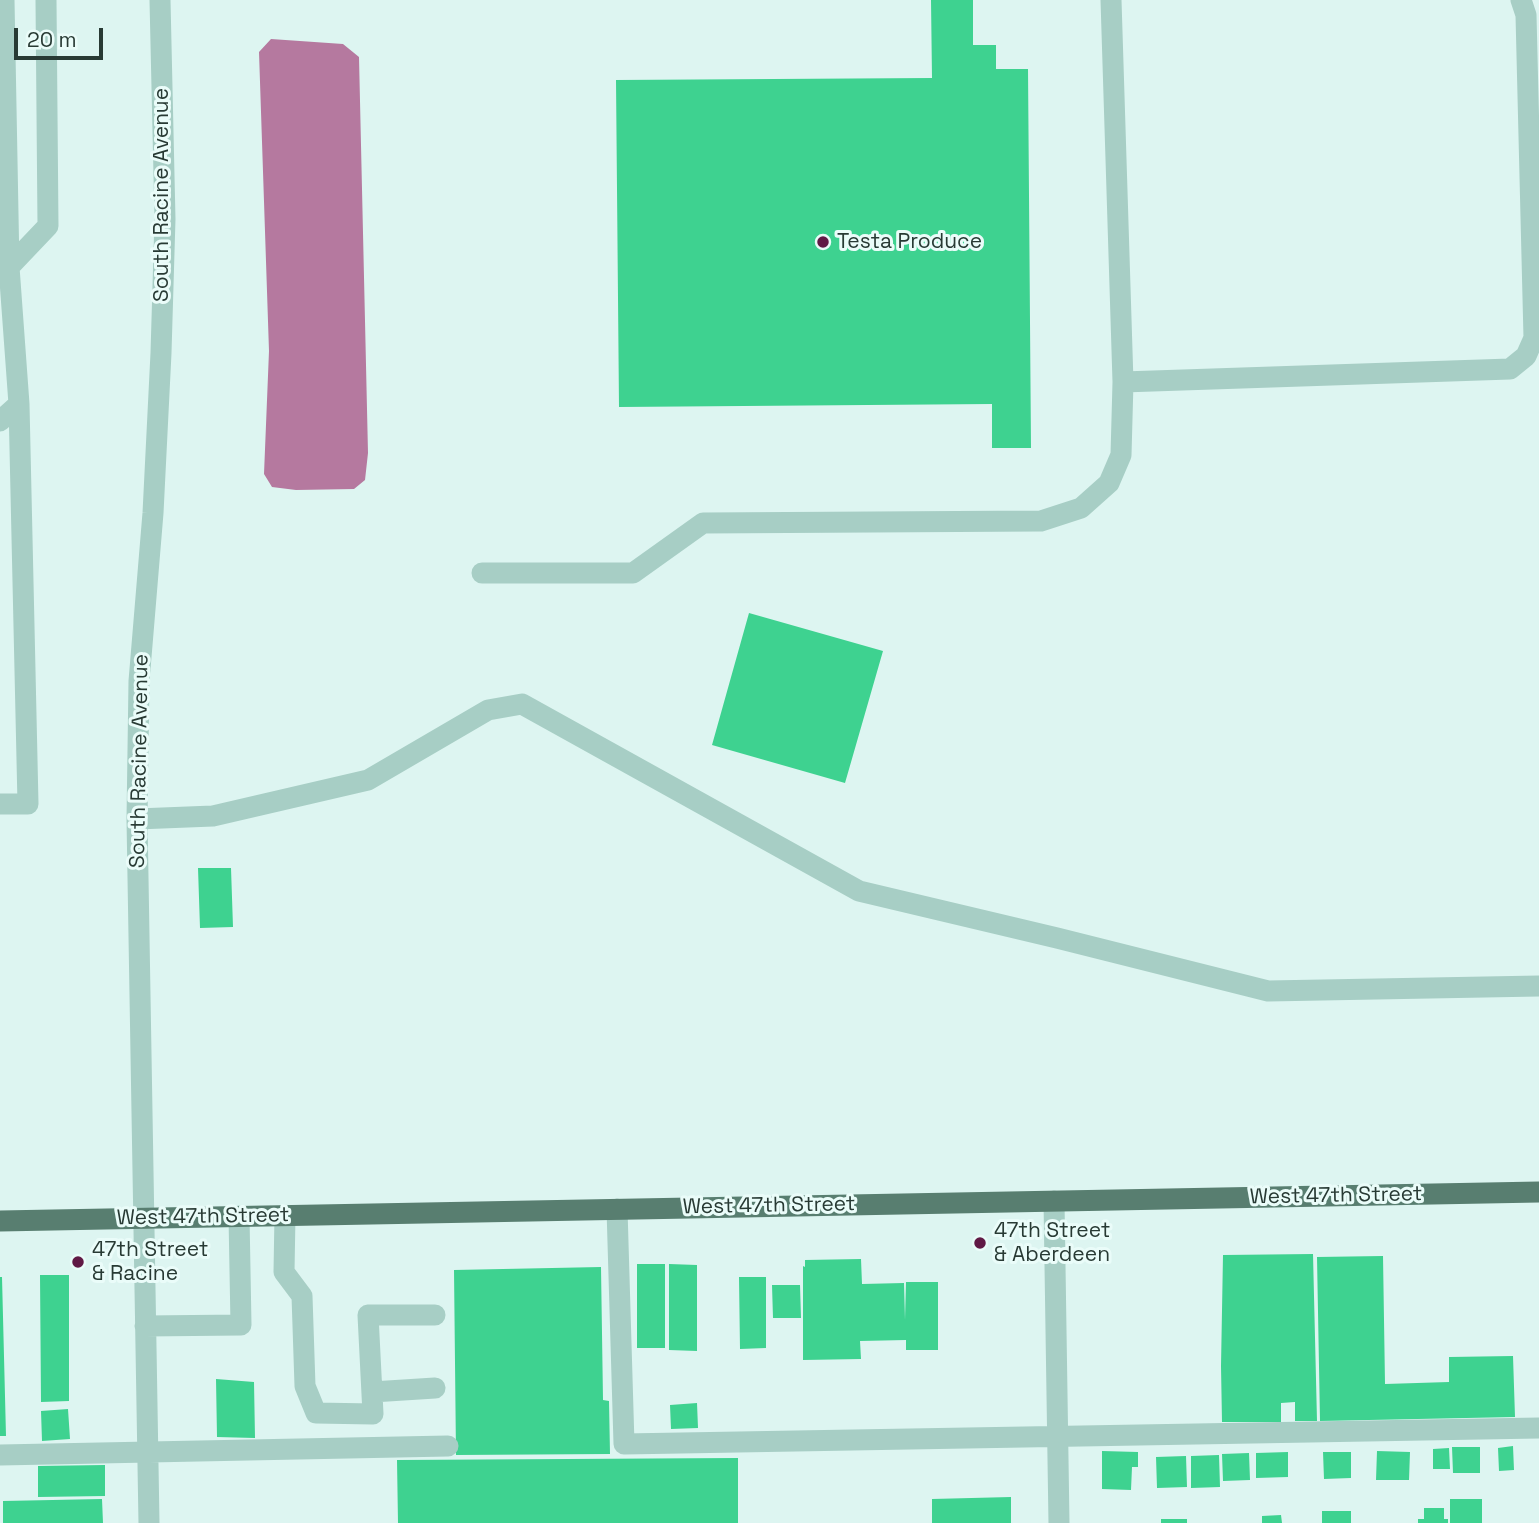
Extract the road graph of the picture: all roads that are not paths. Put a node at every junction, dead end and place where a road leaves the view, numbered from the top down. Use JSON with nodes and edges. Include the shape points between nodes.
{"nodes":[{"id":1,"x":4,"y":0,"type":"edge"},
{"id":2,"x":46,"y":0,"type":"edge"},
{"id":3,"x":160,"y":0,"type":"edge"},
{"id":4,"x":1111,"y":0,"type":"edge"},
{"id":5,"x":1521,"y":0,"type":"edge"},
{"id":6,"x":9,"y":267,"type":"junction"},
{"id":7,"x":1123,"y":382,"type":"junction"},
{"id":8,"x":19,"y":404,"type":"junction"},
{"id":9,"x":0,"y":421,"type":"edge"},
{"id":10,"x":482,"y":573,"type":"dead end"},
{"id":11,"x":0,"y":804,"type":"edge"},
{"id":12,"x":137,"y":819,"type":"junction"},
{"id":13,"x":1539,"y":986,"type":"edge"},
{"id":14,"x":1539,"y":1192,"type":"edge"},
{"id":15,"x":1054,"y":1201,"type":"junction"},
{"id":16,"x":617,"y":1209,"type":"junction"},
{"id":17,"x":285,"y":1215,"type":"junction"},
{"id":18,"x":239,"y":1216,"type":"junction"},
{"id":19,"x":144,"y":1218,"type":"junction"},
{"id":20,"x":0,"y":1221,"type":"edge"},
{"id":21,"x":435,"y":1315,"type":"dead end"},
{"id":22,"x":145,"y":1326,"type":"junction"},
{"id":23,"x":435,"y":1388,"type":"dead end"},
{"id":24,"x":372,"y":1392,"type":"junction"},
{"id":25,"x":1539,"y":1428,"type":"edge"},
{"id":26,"x":1057,"y":1436,"type":"junction"},
{"id":27,"x":448,"y":1446,"type":"dead end"},
{"id":28,"x":148,"y":1452,"type":"junction"},
{"id":29,"x":0,"y":1455,"type":"edge"},
{"id":30,"x":149,"y":1523,"type":"edge"},
{"id":31,"x":1059,"y":1523,"type":"edge"}],
"edges":[{"from":1,"to":6,"type":"street"},
{"from":2,"to":6,"type":"street","via":[[48,226]]},
{"from":3,"to":12,"type":"street","name":"South Racine Avenue","via":[[165,219],[153,513],[139,681]]},
{"from":4,"to":7,"type":"street"},
{"from":5,"to":7,"type":"street","via":[[1526,15],[1534,338],[1526,356],[1510,369]]},
{"from":6,"to":8,"type":"street"},
{"from":7,"to":10,"type":"street","via":[[1121,455],[1109,483],[1081,508],[1041,521],[703,523],[633,573]]},
{"from":8,"to":9,"type":"street"},
{"from":8,"to":11,"type":"street","via":[[28,804]]},
{"from":12,"to":13,"type":"street","via":[[214,816],[368,780],[488,710],[522,704],[859,891],[1268,991]]},
{"from":12,"to":19,"type":"street","name":"South Racine Avenue"},
{"from":14,"to":15,"type":"main road","name":"West 47th Street"},
{"from":15,"to":16,"type":"main road","name":"West 47th Street"},
{"from":15,"to":26,"type":"street"},
{"from":16,"to":17,"type":"main road","name":"West 47th Street"},
{"from":16,"to":26,"type":"street","via":[[624,1444]]},
{"from":17,"to":18,"type":"main road","name":"West 47th Street"},
{"from":17,"to":24,"type":"street","via":[[284,1272],[302,1296],[305,1386],[316,1412],[373,1414]]},
{"from":18,"to":19,"type":"main road","name":"West 47th Street"},
{"from":18,"to":22,"type":"street","via":[[241,1325]]},
{"from":19,"to":20,"type":"main road","name":"West 47th Street"},
{"from":19,"to":22,"type":"street","name":"South Racine Avenue"},
{"from":21,"to":24,"type":"street","via":[[368,1315]]},
{"from":22,"to":28,"type":"street","name":"South Racine Avenue"},
{"from":23,"to":24,"type":"street"},
{"from":25,"to":26,"type":"street"},
{"from":26,"to":31,"type":"street"},
{"from":27,"to":28,"type":"street"},
{"from":28,"to":29,"type":"street"},
{"from":28,"to":30,"type":"street","name":"South Racine Avenue"}]}
